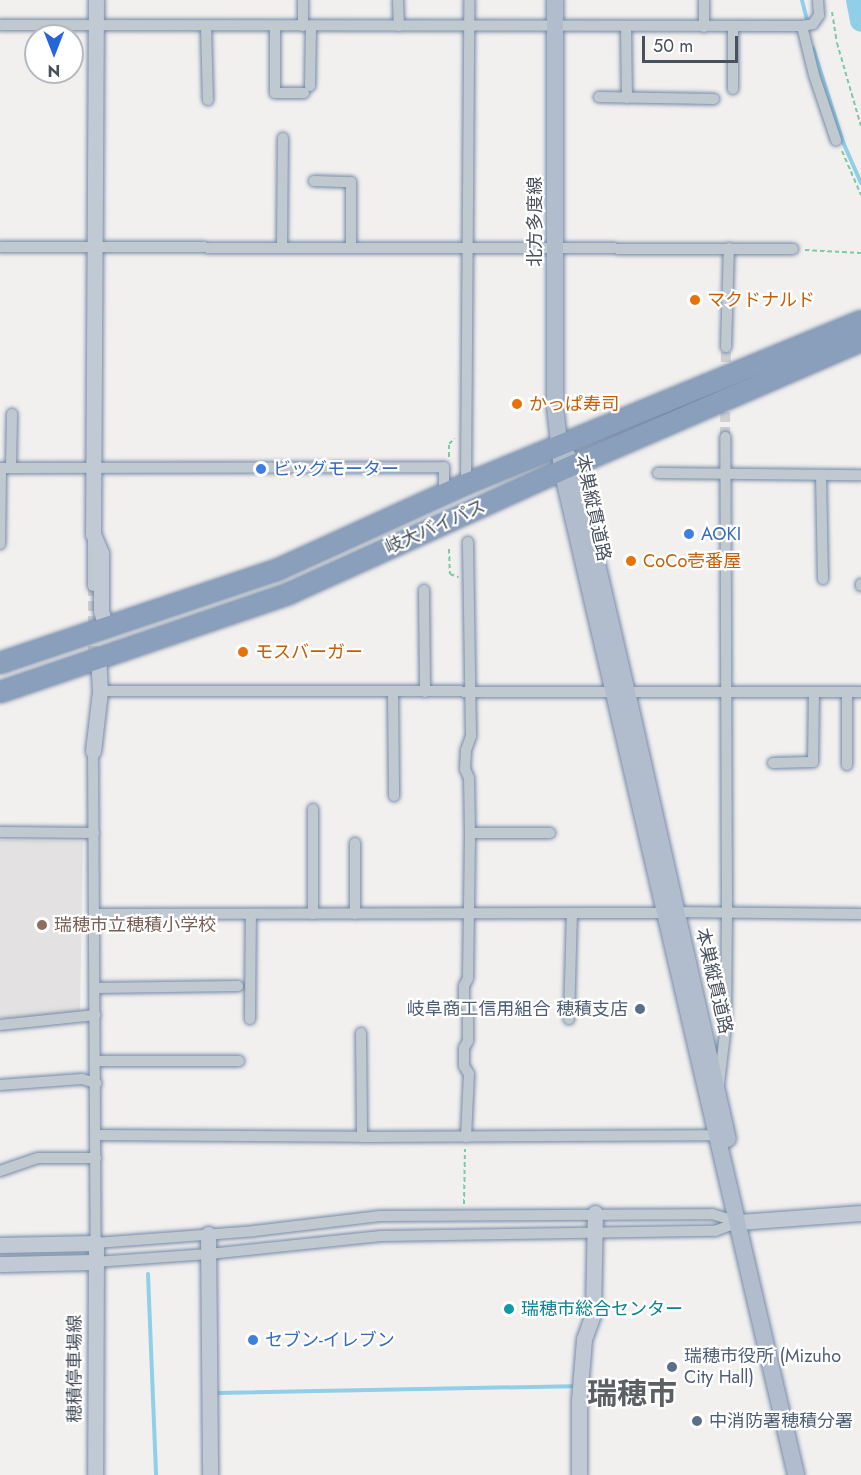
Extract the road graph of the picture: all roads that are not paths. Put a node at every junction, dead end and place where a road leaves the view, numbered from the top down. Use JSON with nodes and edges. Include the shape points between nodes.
{"nodes":[{"id":1,"x":96,"y":0,"type":"edge"},
{"id":2,"x":303,"y":0,"type":"edge"},
{"id":3,"x":398,"y":0,"type":"edge"},
{"id":4,"x":469,"y":0,"type":"edge"},
{"id":5,"x":555,"y":0,"type":"edge"},
{"id":6,"x":704,"y":0,"type":"edge"},
{"id":7,"x":818,"y":0,"type":"edge"},
{"id":8,"x":0,"y":25,"type":"edge"},
{"id":9,"x":96,"y":26,"type":"junction"},
{"id":10,"x":206,"y":26,"type":"junction"},
{"id":11,"x":274,"y":26,"type":"junction"},
{"id":12,"x":307,"y":26,"type":"junction"},
{"id":13,"x":399,"y":26,"type":"junction"},
{"id":14,"x":469,"y":26,"type":"junction"},
{"id":15,"x":802,"y":26,"type":"junction"},
{"id":16,"x":555,"y":27,"type":"junction"},
{"id":17,"x":626,"y":27,"type":"junction"},
{"id":18,"x":704,"y":27,"type":"junction"},
{"id":19,"x":733,"y":27,"type":"junction"},
{"id":20,"x":733,"y":88,"type":"dead end"},
{"id":21,"x":599,"y":97,"type":"dead end"},
{"id":22,"x":627,"y":98,"type":"junction"},
{"id":23,"x":714,"y":99,"type":"dead end"},
{"id":24,"x":208,"y":100,"type":"dead end"},
{"id":25,"x":283,"y":138,"type":"dead end"},
{"id":26,"x":836,"y":140,"type":"road end"},
{"id":27,"x":314,"y":181,"type":"dead end"},
{"id":28,"x":0,"y":247,"type":"edge"},
{"id":29,"x":282,"y":247,"type":"junction"},
{"id":30,"x":95,"y":248,"type":"junction"},
{"id":31,"x":351,"y":248,"type":"junction"},
{"id":32,"x":467,"y":248,"type":"junction"},
{"id":33,"x":729,"y":248,"type":"junction"},
{"id":34,"x":555,"y":249,"type":"junction"},
{"id":35,"x":793,"y":249,"type":"road end"},
{"id":36,"x":861,"y":321,"type":"edge"},
{"id":37,"x":861,"y":341,"type":"edge"},
{"id":38,"x":726,"y":346,"type":"tunnel mouth"},
{"id":39,"x":12,"y":414,"type":"dead end"},
{"id":40,"x":725,"y":437,"type":"tunnel mouth"},
{"id":41,"x":561,"y":444,"type":"junction"},
{"id":42,"x":568,"y":467,"type":"junction"},
{"id":43,"x":4,"y":468,"type":"edge"},
{"id":44,"x":94,"y":468,"type":"junction"},
{"id":45,"x":658,"y":473,"type":"dead end"},
{"id":46,"x":723,"y":474,"type":"junction"},
{"id":47,"x":821,"y":475,"type":"junction"},
{"id":48,"x":861,"y":475,"type":"edge"},
{"id":49,"x":466,"y":484,"type":"junction"},
{"id":50,"x":444,"y":493,"type":"junction"},
{"id":51,"x":93,"y":534,"type":"junction"},
{"id":52,"x":468,"y":542,"type":"dead end"},
{"id":53,"x":0,"y":544,"type":"edge"},
{"id":54,"x":823,"y":579,"type":"dead end"},
{"id":55,"x":93,"y":586,"type":"tunnel mouth"},
{"id":56,"x":424,"y":590,"type":"dead end"},
{"id":57,"x":107,"y":628,"type":"junction"},
{"id":58,"x":98,"y":658,"type":"junction"},
{"id":59,"x":0,"y":663,"type":"edge"},
{"id":60,"x":100,"y":691,"type":"junction"},
{"id":61,"x":0,"y":692,"type":"edge"},
{"id":62,"x":425,"y":692,"type":"junction"},
{"id":63,"x":470,"y":692,"type":"junction"},
{"id":64,"x":620,"y":692,"type":"junction"},
{"id":65,"x":814,"y":692,"type":"junction"},
{"id":66,"x":847,"y":692,"type":"junction"},
{"id":67,"x":861,"y":692,"type":"edge"},
{"id":68,"x":393,"y":693,"type":"junction"},
{"id":69,"x":724,"y":694,"type":"junction"},
{"id":70,"x":93,"y":707,"type":"dead end"},
{"id":71,"x":93,"y":751,"type":"junction"},
{"id":72,"x":773,"y":763,"type":"dead end"},
{"id":73,"x":847,"y":765,"type":"dead end"},
{"id":74,"x":394,"y":796,"type":"dead end"},
{"id":75,"x":313,"y":809,"type":"dead end"},
{"id":76,"x":0,"y":832,"type":"edge"},
{"id":77,"x":94,"y":833,"type":"junction"},
{"id":78,"x":470,"y":833,"type":"junction"},
{"id":79,"x":550,"y":833,"type":"dead end"},
{"id":80,"x":354,"y":843,"type":"dead end"},
{"id":81,"x":670,"y":912,"type":"junction"},
{"id":82,"x":469,"y":913,"type":"junction"},
{"id":83,"x":572,"y":913,"type":"junction"},
{"id":84,"x":727,"y":913,"type":"junction"},
{"id":85,"x":94,"y":914,"type":"junction"},
{"id":86,"x":251,"y":914,"type":"junction"},
{"id":87,"x":312,"y":914,"type":"junction"},
{"id":88,"x":355,"y":914,"type":"junction"},
{"id":89,"x":861,"y":914,"type":"edge"},
{"id":90,"x":238,"y":987,"type":"dead end"},
{"id":91,"x":95,"y":988,"type":"junction"},
{"id":92,"x":95,"y":1015,"type":"junction"},
{"id":93,"x":250,"y":1019,"type":"dead end"},
{"id":94,"x":569,"y":1019,"type":"dead end"},
{"id":95,"x":0,"y":1025,"type":"edge"},
{"id":96,"x":361,"y":1033,"type":"dead end"},
{"id":97,"x":96,"y":1061,"type":"junction"},
{"id":98,"x":239,"y":1061,"type":"dead end"},
{"id":99,"x":96,"y":1083,"type":"junction"},
{"id":100,"x":0,"y":1085,"type":"edge"},
{"id":101,"x":719,"y":1091,"type":"junction"},
{"id":102,"x":96,"y":1135,"type":"junction"},
{"id":103,"x":716,"y":1136,"type":"junction"},
{"id":104,"x":362,"y":1137,"type":"junction"},
{"id":105,"x":466,"y":1137,"type":"junction"},
{"id":106,"x":96,"y":1158,"type":"junction"},
{"id":107,"x":0,"y":1172,"type":"edge"},
{"id":108,"x":595,"y":1213,"type":"junction"},
{"id":109,"x":861,"y":1213,"type":"edge"},
{"id":110,"x":743,"y":1222,"type":"junction"},
{"id":111,"x":594,"y":1233,"type":"junction"},
{"id":112,"x":208,"y":1234,"type":"junction"},
{"id":113,"x":96,"y":1243,"type":"junction"},
{"id":114,"x":0,"y":1245,"type":"edge"},
{"id":115,"x":209,"y":1254,"type":"junction"},
{"id":116,"x":95,"y":1262,"type":"junction"},
{"id":117,"x":0,"y":1264,"type":"edge"},
{"id":118,"x":95,"y":1475,"type":"edge"},
{"id":119,"x":210,"y":1475,"type":"edge"},
{"id":120,"x":579,"y":1475,"type":"edge"},
{"id":121,"x":796,"y":1475,"type":"edge"},
{"id":122,"x":807,"y":1475,"type":"edge"}],
"edges":[{"from":1,"to":9,"type":"street"},
{"from":2,"to":12,"type":"street"},
{"from":3,"to":13,"type":"street"},
{"from":4,"to":14,"type":"street"},
{"from":5,"to":16,"type":"main road","name":"北方多度線"},
{"from":6,"to":18,"type":"street"},
{"from":7,"to":15,"type":"street","via":[[819,15],[813,24]]},
{"from":8,"to":9,"type":"street"},
{"from":9,"to":10,"type":"street"},
{"from":9,"to":30,"type":"street"},
{"from":10,"to":11,"type":"street"},
{"from":10,"to":24,"type":"street"},
{"from":11,"to":12,"type":"street"},
{"from":11,"to":12,"type":"street","via":[[275,93],[307,90]]},
{"from":12,"to":13,"type":"street"},
{"from":13,"to":14,"type":"street"},
{"from":14,"to":16,"type":"street"},
{"from":14,"to":32,"type":"street"},
{"from":15,"to":19,"type":"street"},
{"from":15,"to":26,"type":"street"},
{"from":16,"to":17,"type":"street"},
{"from":16,"to":34,"type":"main road","name":"北方多度線"},
{"from":17,"to":18,"type":"street"},
{"from":17,"to":22,"type":"street"},
{"from":18,"to":19,"type":"street"},
{"from":19,"to":20,"type":"street"},
{"from":21,"to":22,"type":"street"},
{"from":22,"to":23,"type":"street"},
{"from":25,"to":29,"type":"street"},
{"from":27,"to":31,"type":"street","via":[[351,182]]},
{"from":28,"to":30,"type":"street"},
{"from":29,"to":30,"type":"street"},
{"from":29,"to":31,"type":"street"},
{"from":30,"to":44,"type":"street"},
{"from":31,"to":32,"type":"street"},
{"from":32,"to":34,"type":"street"},
{"from":32,"to":49,"type":"street"},
{"from":33,"to":34,"type":"street"},
{"from":33,"to":35,"type":"street"},
{"from":33,"to":38,"type":"street"},
{"from":34,"to":41,"type":"main road","name":"北方多度線","via":[[555,406]]},
{"from":36,"to":41,"type":"highway","name":"岐大バイパス"},
{"from":37,"to":42,"type":"highway","name":"岐大バイパス"},
{"from":39,"to":43,"type":"street"},
{"from":40,"to":46,"type":"street"},
{"from":41,"to":42,"type":"main road","name":"本巣縦貫道路"},
{"from":41,"to":49,"type":"highway","name":"岐大バイパス"},
{"from":42,"to":58,"type":"highway","name":"岐大バイパス","via":[[290,593]]},
{"from":42,"to":64,"type":"main road","name":"本巣縦貫道路"},
{"from":43,"to":44,"type":"street"},
{"from":43,"to":53,"type":"street"},
{"from":44,"to":50,"type":"street","via":[[444,467]]},
{"from":44,"to":51,"type":"street"},
{"from":45,"to":46,"type":"street"},
{"from":46,"to":47,"type":"street"},
{"from":46,"to":69,"type":"street"},
{"from":47,"to":48,"type":"street"},
{"from":47,"to":54,"type":"street"},
{"from":49,"to":50,"type":"highway","name":"岐大バイパス"},
{"from":50,"to":57,"type":"highway","name":"岐大バイパス","via":[[277,570]]},
{"from":51,"to":55,"type":"street"},
{"from":51,"to":57,"type":"street","via":[[101,553],[101,611]]},
{"from":52,"to":63,"type":"street"},
{"from":56,"to":62,"type":"street"},
{"from":57,"to":59,"type":"highway","name":"岐大バイパス"},
{"from":58,"to":60,"type":"street"},
{"from":58,"to":61,"type":"highway","name":"岐大バイパス"},
{"from":60,"to":68,"type":"street"},
{"from":60,"to":71,"type":"street"},
{"from":62,"to":63,"type":"street"},
{"from":62,"to":68,"type":"street"},
{"from":63,"to":64,"type":"street"},
{"from":63,"to":78,"type":"street","via":[[471,736],[465,769],[469,778]]},
{"from":64,"to":69,"type":"street"},
{"from":64,"to":81,"type":"main road","name":"本巣縦貫道路"},
{"from":65,"to":66,"type":"street"},
{"from":65,"to":69,"type":"street"},
{"from":65,"to":72,"type":"street","via":[[813,762]]},
{"from":66,"to":67,"type":"street"},
{"from":66,"to":73,"type":"street"},
{"from":68,"to":74,"type":"street"},
{"from":69,"to":84,"type":"street"},
{"from":70,"to":71,"type":"street"},
{"from":71,"to":77,"type":"street"},
{"from":75,"to":87,"type":"street"},
{"from":76,"to":77,"type":"street"},
{"from":77,"to":85,"type":"street"},
{"from":78,"to":79,"type":"street"},
{"from":78,"to":82,"type":"street"},
{"from":80,"to":88,"type":"street"},
{"from":81,"to":83,"type":"street"},
{"from":81,"to":84,"type":"street"},
{"from":81,"to":101,"type":"main road","name":"本巣縦貫道路"},
{"from":81,"to":103,"type":"main road","name":"本巣縦貫道路"},
{"from":82,"to":83,"type":"street"},
{"from":82,"to":88,"type":"street"},
{"from":82,"to":105,"type":"street","via":[[468,978],[464,986],[468,1010],[468,1041],[464,1048],[468,1074]]},
{"from":83,"to":94,"type":"street"},
{"from":84,"to":89,"type":"street"},
{"from":84,"to":101,"type":"street","via":[[726,1024]]},
{"from":85,"to":86,"type":"street"},
{"from":85,"to":91,"type":"street"},
{"from":86,"to":87,"type":"street"},
{"from":86,"to":93,"type":"street"},
{"from":87,"to":88,"type":"street"},
{"from":90,"to":91,"type":"street"},
{"from":91,"to":92,"type":"street"},
{"from":92,"to":95,"type":"street"},
{"from":92,"to":97,"type":"street"},
{"from":96,"to":104,"type":"street"},
{"from":97,"to":98,"type":"street"},
{"from":97,"to":99,"type":"street"},
{"from":99,"to":100,"type":"street","via":[[82,1080]]},
{"from":99,"to":102,"type":"street"},
{"from":101,"to":110,"type":"main road","name":"本巣縦貫道路"},
{"from":102,"to":104,"type":"street"},
{"from":102,"to":106,"type":"street"},
{"from":103,"to":105,"type":"street"},
{"from":103,"to":110,"type":"main road","name":"本巣縦貫道路"},
{"from":104,"to":105,"type":"street"},
{"from":106,"to":107,"type":"street","via":[[38,1158]]},
{"from":106,"to":113,"type":"street"},
{"from":108,"to":110,"type":"street","via":[[712,1214]]},
{"from":108,"to":111,"type":"street"},
{"from":108,"to":112,"type":"street","via":[[380,1216]]},
{"from":109,"to":110,"type":"street"},
{"from":110,"to":111,"type":"street","via":[[715,1231]]},
{"from":110,"to":121,"type":"main road","name":"本巣縦貫道路"},
{"from":110,"to":122,"type":"main road","name":"本巣縦貫道路"},
{"from":111,"to":115,"type":"street","via":[[381,1236]]},
{"from":111,"to":120,"type":"street","via":[[593,1314],[584,1339],[579,1400]]},
{"from":112,"to":113,"type":"street"},
{"from":112,"to":115,"type":"street"},
{"from":113,"to":114,"type":"street"},
{"from":113,"to":116,"type":"street","name":"穂積停車場線"},
{"from":115,"to":116,"type":"street"},
{"from":115,"to":119,"type":"street"},
{"from":116,"to":117,"type":"street"},
{"from":116,"to":118,"type":"street","name":"穂積停車場線"}]}
